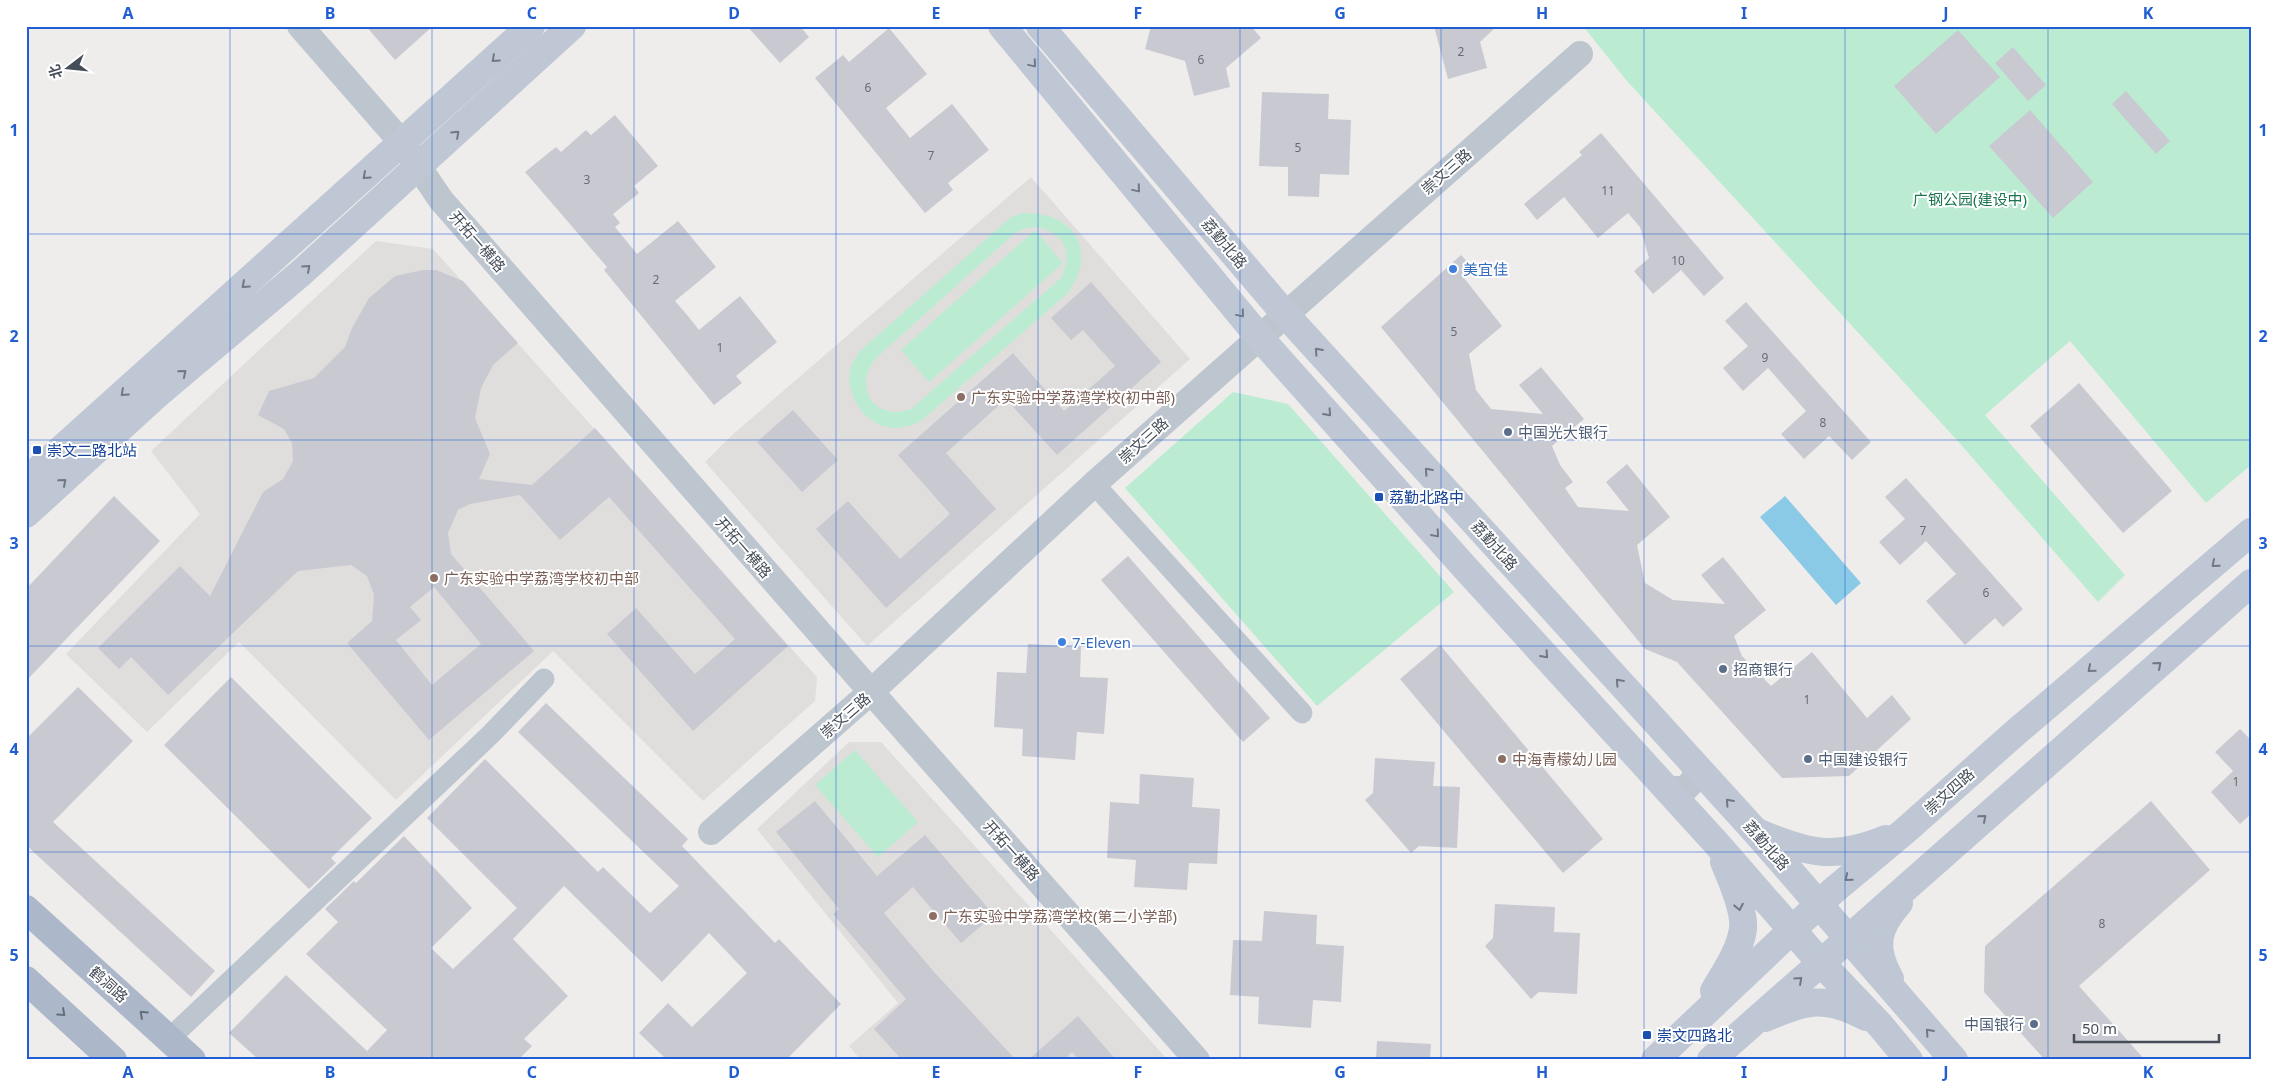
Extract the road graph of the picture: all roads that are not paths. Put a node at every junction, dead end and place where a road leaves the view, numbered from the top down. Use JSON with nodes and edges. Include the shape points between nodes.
{"nodes":[{"id":1,"x":300,"y":26,"type":"edge"},
{"id":2,"x":531,"y":26,"type":"edge"},
{"id":3,"x":572,"y":26,"type":"edge"},
{"id":4,"x":1002,"y":26,"type":"edge"},
{"id":5,"x":1040,"y":26,"type":"edge"},
{"id":6,"x":1580,"y":54,"type":"dead end"},
{"id":7,"x":403,"y":144,"type":"junction"},
{"id":8,"x":420,"y":167,"type":"junction"},
{"id":9,"x":1286,"y":314,"type":"junction"},
{"id":10,"x":1260,"y":338,"type":"junction"},
{"id":11,"x":26,"y":482,"type":"edge"},
{"id":12,"x":1094,"y":484,"type":"junction"},
{"id":13,"x":26,"y":514,"type":"edge"},
{"id":14,"x":2251,"y":532,"type":"edge"},
{"id":15,"x":2251,"y":583,"type":"edge"},
{"id":16,"x":2251,"y":596,"type":"edge"},
{"id":17,"x":2215,"y":614,"type":"junction"},
{"id":18,"x":544,"y":679,"type":"dead end"},
{"id":19,"x":872,"y":691,"type":"junction"},
{"id":20,"x":1302,"y":713,"type":"dead end"},
{"id":21,"x":1696,"y":766,"type":"junction"},
{"id":22,"x":1666,"y":789,"type":"junction"},
{"id":23,"x":1930,"y":809,"type":"junction"},
{"id":24,"x":1906,"y":830,"type":"junction"},
{"id":25,"x":1755,"y":831,"type":"junction"},
{"id":26,"x":711,"y":832,"type":"dead end"},
{"id":27,"x":1957,"y":841,"type":"junction"},
{"id":28,"x":1717,"y":844,"type":"junction"},
{"id":29,"x":1933,"y":862,"type":"junction"},
{"id":30,"x":1819,"y":904,"type":"junction"},
{"id":31,"x":26,"y":909,"type":"edge"},
{"id":32,"x":1792,"y":930,"type":"junction"},
{"id":33,"x":1848,"y":938,"type":"junction"},
{"id":34,"x":1820,"y":962,"type":"junction"},
{"id":35,"x":26,"y":980,"type":"edge"},
{"id":36,"x":1904,"y":1004,"type":"junction"},
{"id":37,"x":1700,"y":1015,"type":"junction"},
{"id":38,"x":1750,"y":1024,"type":"junction"},
{"id":39,"x":1880,"y":1025,"type":"junction"},
{"id":40,"x":1679,"y":1036,"type":"junction"},
{"id":41,"x":169,"y":1039,"type":"junction"},
{"id":42,"x":113,"y":1060,"type":"edge"},
{"id":43,"x":192,"y":1060,"type":"edge"},
{"id":44,"x":1197,"y":1060,"type":"edge"},
{"id":45,"x":1655,"y":1060,"type":"edge"},
{"id":46,"x":1707,"y":1060,"type":"edge"},
{"id":47,"x":1711,"y":1060,"type":"edge"},
{"id":48,"x":1909,"y":1060,"type":"edge"},
{"id":49,"x":1954,"y":1060,"type":"edge"}],
"edges":[{"from":1,"to":7,"type":"street","name":"开拓一横路"},
{"from":2,"to":7,"type":"main road","one_way":true},
{"from":8,"to":3,"type":"main road","one_way":true},
{"from":4,"to":10,"type":"main road","one_way":true},
{"from":5,"to":9,"type":"main road","name":"荔勤北路"},
{"from":6,"to":9,"type":"street","name":"崇文三路"},
{"from":7,"to":8,"type":"street","name":"开拓一横路"},
{"from":7,"to":11,"type":"main road","one_way":true},
{"from":13,"to":8,"type":"main road","one_way":true},
{"from":8,"to":19,"type":"street","name":"开拓一横路","via":[[441,200]]},
{"from":9,"to":10,"type":"street","name":"崇文三路"},
{"from":21,"to":9,"type":"main road","name":"荔勤北路","one_way":true},
{"from":10,"to":12,"type":"street","name":"崇文三路"},
{"from":10,"to":22,"type":"main road","one_way":true},
{"from":12,"to":19,"type":"street","name":"崇文三路"},
{"from":12,"to":20,"type":"street"},
{"from":14,"to":23,"type":"main road","name":"崇文四路","one_way":true},
{"from":15,"to":17,"type":"main road"},
{"from":16,"to":17,"type":"street"},
{"from":27,"to":17,"type":"main road","one_way":true},
{"from":18,"to":41,"type":"street","via":[[491,734]]},
{"from":19,"to":26,"type":"street","name":"崇文三路"},
{"from":19,"to":44,"type":"street","name":"开拓一横路"},
{"from":21,"to":22,"type":"street","via":[[1694,780],[1685,789]]},
{"from":25,"to":21,"type":"main road","name":"荔勤北路","one_way":true},
{"from":22,"to":28,"type":"main road"},
{"from":23,"to":24,"type":"main road","name":"崇文四路"},
{"from":23,"to":27,"type":"main road","via":[[1929,825],[1940,839]]},
{"from":24,"to":25,"type":"main road","via":[[1850,851],[1817,853]]},
{"from":24,"to":30,"type":"main road","name":"崇文四路","one_way":true},
{"from":25,"to":30,"type":"main road","name":"荔勤北路"},
{"from":27,"to":29,"type":"main road"},
{"from":28,"to":32,"type":"main road"},
{"from":28,"to":37,"type":"main road","one_way":true,"via":[[1738,898],[1744,928],[1737,951]]},
{"from":29,"to":33,"type":"main road"},
{"from":29,"to":36,"type":"main road","via":[[1889,914],[1878,938],[1885,970]]},
{"from":30,"to":32,"type":"main road","name":"崇文四路"},
{"from":30,"to":33,"type":"main road","name":"荔勤北路"},
{"from":41,"to":31,"type":"main road","name":"鹤洞路","one_way":true},
{"from":32,"to":34,"type":"main road"},
{"from":32,"to":37,"type":"main road","name":"崇文四路"},
{"from":33,"to":34,"type":"main road"},
{"from":33,"to":36,"type":"main road","name":"荔勤北路"},
{"from":38,"to":34,"type":"main road","one_way":true},
{"from":34,"to":39,"type":"main road"},
{"from":35,"to":42,"type":"main road","one_way":true},
{"from":49,"to":36,"type":"main road","name":"荔勤北路","one_way":true},
{"from":37,"to":40,"type":"main road","name":"崇文四路"},
{"from":38,"to":39,"type":"main road","via":[[1814,1002],[1838,1004]]},
{"from":38,"to":47,"type":"main road"},
{"from":39,"to":48,"type":"main road"},
{"from":40,"to":45,"type":"main road","name":"崇文四路"},
{"from":40,"to":46,"type":"main road","via":[[1695,1034],[1706,1043]]},
{"from":41,"to":43,"type":"main road","name":"鹤洞路"}]}
